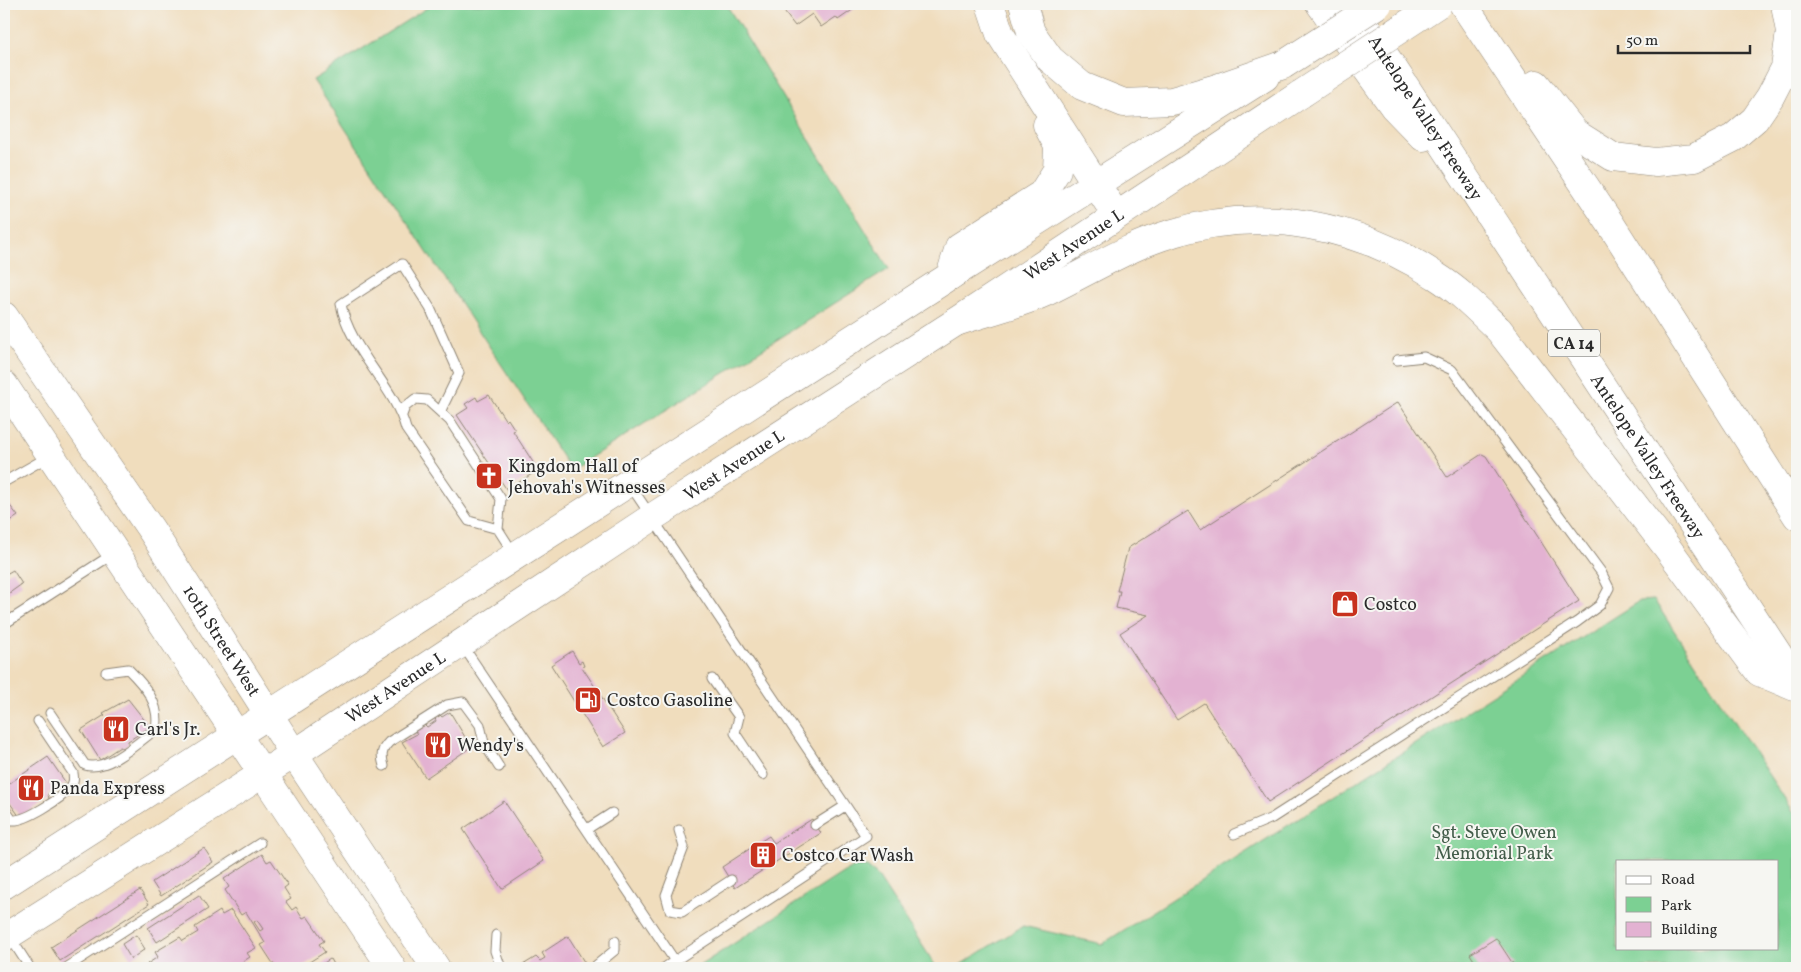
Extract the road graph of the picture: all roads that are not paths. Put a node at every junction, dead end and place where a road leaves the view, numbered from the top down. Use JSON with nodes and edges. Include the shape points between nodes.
{"nodes":[{"id":1,"x":990,"y":4,"type":"edge"},
{"id":2,"x":1023,"y":4,"type":"edge"},
{"id":3,"x":1320,"y":4,"type":"edge"},
{"id":4,"x":1351,"y":4,"type":"edge"},
{"id":5,"x":1378,"y":4,"type":"edge"},
{"id":6,"x":1438,"y":4,"type":"edge"},
{"id":7,"x":1463,"y":4,"type":"edge"},
{"id":8,"x":1480,"y":4,"type":"edge"},
{"id":9,"x":1785,"y":4,"type":"edge"},
{"id":10,"x":1283,"y":65,"type":"junction"},
{"id":11,"x":1038,"y":94,"type":"junction"},
{"id":12,"x":1468,"y":182,"type":"junction"},
{"id":13,"x":1096,"y":185,"type":"junction"},
{"id":14,"x":1116,"y":215,"type":"junction"},
{"id":15,"x":950,"y":276,"type":"junction"},
{"id":16,"x":4,"y":316,"type":"edge"},
{"id":17,"x":956,"y":322,"type":"junction"},
{"id":18,"x":1397,"y":360,"type":"dead end"},
{"id":19,"x":4,"y":385,"type":"edge"},
{"id":20,"x":440,"y":410,"type":"junction"},
{"id":21,"x":402,"y":415,"type":"junction"},
{"id":22,"x":50,"y":455,"type":"junction"},
{"id":23,"x":4,"y":482,"type":"edge"},
{"id":24,"x":628,"y":483,"type":"junction"},
{"id":25,"x":1797,"y":516,"type":"edge"},
{"id":26,"x":651,"y":518,"type":"junction"},
{"id":27,"x":498,"y":529,"type":"junction"},
{"id":28,"x":115,"y":553,"type":"junction"},
{"id":29,"x":516,"y":556,"type":"junction"},
{"id":30,"x":4,"y":624,"type":"edge"},
{"id":31,"x":462,"y":644,"type":"junction"},
{"id":32,"x":106,"y":672,"type":"dead end"},
{"id":33,"x":712,"y":679,"type":"dead end"},
{"id":34,"x":1797,"y":683,"type":"edge"},
{"id":35,"x":1797,"y":688,"type":"edge"},
{"id":36,"x":50,"y":713,"type":"dead end"},
{"id":37,"x":269,"y":714,"type":"junction"},
{"id":38,"x":38,"y":721,"type":"dead end"},
{"id":39,"x":236,"y":735,"type":"junction"},
{"id":40,"x":294,"y":754,"type":"junction"},
{"id":41,"x":384,"y":766,"type":"dead end"},
{"id":42,"x":499,"y":767,"type":"dead end"},
{"id":43,"x":262,"y":774,"type":"junction"},
{"id":44,"x":763,"y":775,"type":"dead end"},
{"id":45,"x":845,"y":806,"type":"junction"},
{"id":46,"x":4,"y":808,"type":"edge"},
{"id":47,"x":612,"y":813,"type":"dead end"},
{"id":48,"x":816,"y":825,"type":"dead end"},
{"id":49,"x":587,"y":829,"type":"junction"},
{"id":50,"x":679,"y":830,"type":"dead end"},
{"id":51,"x":1234,"y":834,"type":"dead end"},
{"id":52,"x":260,"y":843,"type":"dead end"},
{"id":53,"x":731,"y":880,"type":"dead end"},
{"id":54,"x":4,"y":885,"type":"edge"},
{"id":55,"x":496,"y":935,"type":"dead end"},
{"id":56,"x":6,"y":937,"type":"edge"},
{"id":57,"x":615,"y":941,"type":"dead end"},
{"id":58,"x":675,"y":961,"type":"junction"},
{"id":59,"x":30,"y":968,"type":"edge"},
{"id":60,"x":66,"y":968,"type":"edge"},
{"id":61,"x":392,"y":968,"type":"edge"},
{"id":62,"x":436,"y":968,"type":"edge"},
{"id":63,"x":501,"y":968,"type":"edge"},
{"id":64,"x":593,"y":968,"type":"edge"},
{"id":65,"x":664,"y":968,"type":"edge"}],
"edges":[{"from":1,"to":11,"type":"main road","via":[[1000,34]]},
{"from":2,"to":10,"type":"main road","via":[[1031,32],[1050,58],[1082,86],[1124,103],[1172,101]]},
{"from":3,"to":12,"type":"main road","via":[[1394,106]]},
{"from":4,"to":12,"type":"main road","name":"Antelope Valley Freeway","number":"CA 14"},
{"from":5,"to":10,"type":"main road","name":"West Avenue L","bridge":true},
{"from":6,"to":14,"type":"main road","name":"West Avenue L","bridge":true},
{"from":7,"to":25,"type":"main road","via":[[1610,223]]},
{"from":8,"to":9,"type":"main road","via":[[1575,133],[1613,157],[1656,162],[1694,158],[1733,138],[1755,119],[1785,68],[1790,32]]},
{"from":10,"to":13,"type":"main road","name":"West Avenue L"},
{"from":11,"to":13,"type":"main road"},
{"from":11,"to":15,"type":"main road","via":[[1058,146],[1057,170],[1042,194],[959,248]]},
{"from":12,"to":34,"type":"main road","name":"Antelope Valley Freeway","number":"CA 14"},
{"from":13,"to":14,"type":"main road"},
{"from":13,"to":15,"type":"main road","name":"West Avenue L"},
{"from":14,"to":17,"type":"main road","name":"West Avenue L"},
{"from":15,"to":24,"type":"main road","name":"West Avenue L"},
{"from":16,"to":37,"type":"main road","name":"10th Street West","via":[[152,530]]},
{"from":17,"to":26,"type":"main road","name":"West Avenue L"},
{"from":17,"to":35,"type":"main road","via":[[1044,293],[1120,254],[1173,233],[1225,222],[1271,219],[1360,237],[1437,276],[1469,300],[1499,330],[1759,672]]},
{"from":18,"to":51,"type":"lane","via":[[1424,357],[1452,370],[1601,572],[1609,588],[1600,605],[1577,622],[1272,818]]},
{"from":19,"to":22,"type":"main road"},
{"from":20,"to":21,"type":"lane","via":[[427,400],[415,399],[405,407]]},
{"from":20,"to":21,"type":"lane","via":[[459,373],[430,308],[402,264],[341,304],[343,318]]},
{"from":20,"to":27,"type":"lane","via":[[501,499]]},
{"from":21,"to":27,"type":"lane","via":[[406,429],[468,522]]},
{"from":22,"to":23,"type":"lane"},
{"from":22,"to":28,"type":"main road"},
{"from":24,"to":26,"type":"lane"},
{"from":24,"to":29,"type":"main road","name":"West Avenue L"},
{"from":26,"to":31,"type":"main road","name":"West Avenue L"},
{"from":26,"to":45,"type":"lane"},
{"from":27,"to":29,"type":"lane"},
{"from":28,"to":30,"type":"lane"},
{"from":28,"to":39,"type":"main road"},
{"from":29,"to":37,"type":"main road","name":"West Avenue L"},
{"from":31,"to":40,"type":"main road","name":"West Avenue L"},
{"from":31,"to":49,"type":"lane"},
{"from":32,"to":36,"type":"lane","via":[[128,669],[142,683],[159,715],[156,729],[130,749],[104,765],[85,766]]},
{"from":33,"to":44,"type":"lane","via":[[739,717],[735,733]]},
{"from":37,"to":39,"type":"main road","name":"West Avenue L"},
{"from":37,"to":40,"type":"main road","name":"10th Street West"},
{"from":38,"to":46,"type":"lane","via":[[73,773],[74,781],[70,788],[32,815],[17,821],[12,820]]},
{"from":39,"to":43,"type":"main road"},
{"from":39,"to":54,"type":"main road","name":"West Avenue L"},
{"from":40,"to":43,"type":"main road","name":"West Avenue L"},
{"from":40,"to":62,"type":"main road","name":"10th Street West"},
{"from":41,"to":42,"type":"lane","via":[[381,757],[389,742],[456,702],[463,702],[480,725],[484,743]]},
{"from":43,"to":56,"type":"main road","name":"West Avenue L"},
{"from":43,"to":61,"type":"main road"},
{"from":45,"to":48,"type":"lane"},
{"from":45,"to":58,"type":"lane","via":[[866,836]]},
{"from":47,"to":49,"type":"lane"},
{"from":49,"to":58,"type":"lane"},
{"from":50,"to":53,"type":"lane","via":[[684,847],[666,895],[670,910],[682,912]]},
{"from":52,"to":60,"type":"lane"},
{"from":55,"to":63,"type":"lane","via":[[495,951]]},
{"from":56,"to":59,"type":"lane"},
{"from":57,"to":64,"type":"lane","via":[[615,950]]},
{"from":58,"to":65,"type":"lane"}]}
